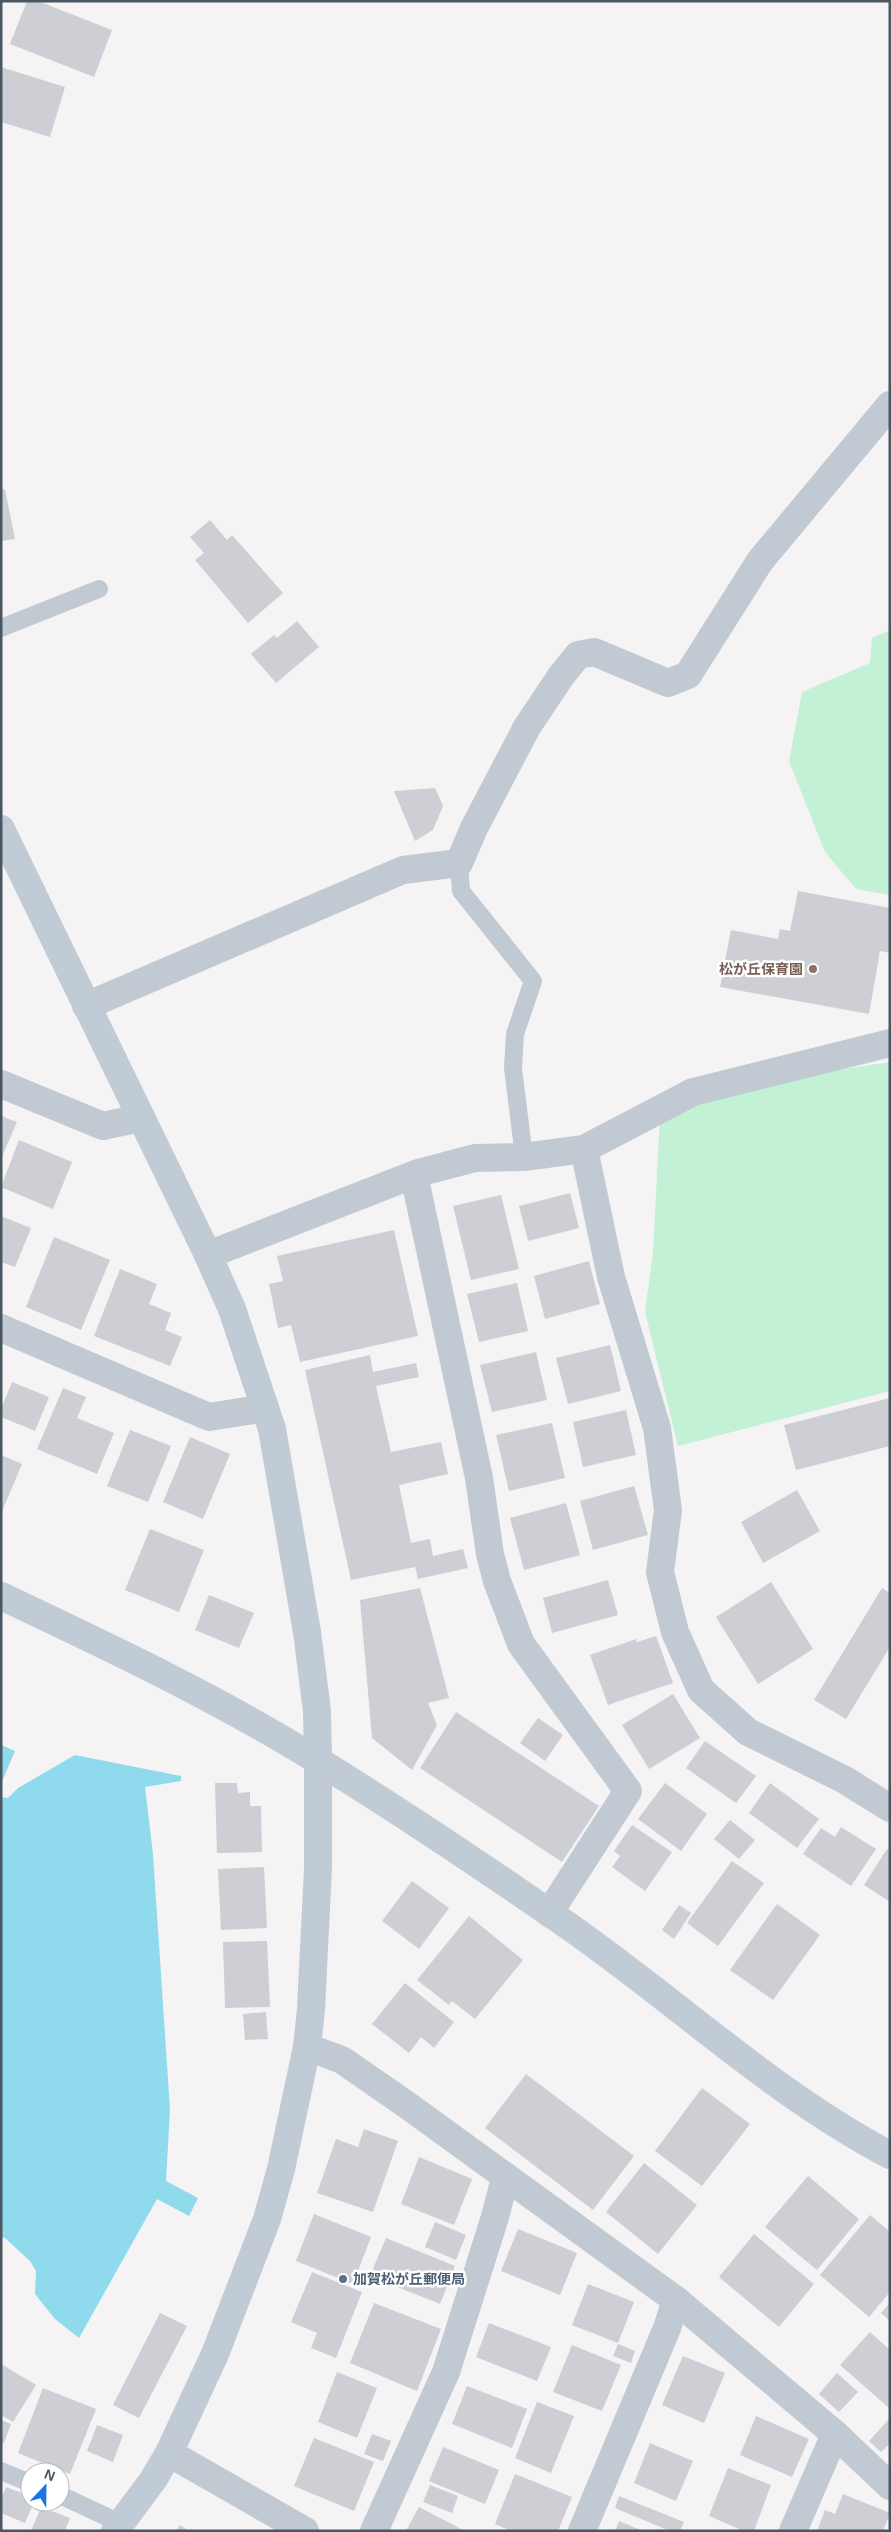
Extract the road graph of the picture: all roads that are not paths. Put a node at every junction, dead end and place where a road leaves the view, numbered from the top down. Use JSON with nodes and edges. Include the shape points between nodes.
{"nodes":[{"id":1,"x":890,"y":405,"type":"edge"},
{"id":2,"x":99,"y":589,"type":"dead end"},
{"id":3,"x":1,"y":628,"type":"edge"},
{"id":4,"x":1,"y":829,"type":"edge"},
{"id":5,"x":459,"y":863,"type":"junction"},
{"id":6,"x":86,"y":1006,"type":"junction"},
{"id":7,"x":890,"y":1043,"type":"edge"},
{"id":8,"x":1,"y":1084,"type":"edge"},
{"id":9,"x":140,"y":1118,"type":"junction"},
{"id":10,"x":584,"y":1149,"type":"junction"},
{"id":11,"x":524,"y":1156,"type":"junction"},
{"id":12,"x":414,"y":1175,"type":"junction"},
{"id":13,"x":208,"y":1255,"type":"junction"},
{"id":14,"x":1,"y":1328,"type":"edge"},
{"id":15,"x":265,"y":1408,"type":"junction"},
{"id":16,"x":1,"y":1596,"type":"edge"},
{"id":17,"x":318,"y":1761,"type":"junction"},
{"id":18,"x":890,"y":1808,"type":"edge"},
{"id":19,"x":549,"y":1913,"type":"junction"},
{"id":20,"x":307,"y":2047,"type":"junction"},
{"id":21,"x":890,"y":2155,"type":"edge"},
{"id":22,"x":505,"y":2178,"type":"junction"},
{"id":23,"x":676,"y":2300,"type":"junction"},
{"id":24,"x":835,"y":2434,"type":"junction"},
{"id":25,"x":168,"y":2453,"type":"junction"},
{"id":26,"x":1,"y":2471,"type":"edge"},
{"id":27,"x":20,"y":2479,"type":"edge"},
{"id":28,"x":890,"y":2486,"type":"edge"},
{"id":29,"x":70,"y":2501,"type":"edge"},
{"id":30,"x":118,"y":2527,"type":"edge"},
{"id":31,"x":298,"y":2529,"type":"edge"},
{"id":32,"x":374,"y":2531,"type":"edge"},
{"id":33,"x":582,"y":2531,"type":"edge"},
{"id":34,"x":793,"y":2531,"type":"edge"}],
"edges":[{"from":1,"to":5,"type":"street","via":[[760,561],[688,675],[668,683],[594,652],[578,655],[528,727]]},
{"from":2,"to":3,"type":"lane"},
{"from":4,"to":6,"type":"street"},
{"from":5,"to":6,"type":"street","via":[[403,870]]},
{"from":5,"to":11,"type":"lane","via":[[461,891],[533,982],[515,1034],[513,1068]]},
{"from":6,"to":9,"type":"street"},
{"from":7,"to":10,"type":"street","via":[[693,1092]]},
{"from":8,"to":9,"type":"street","via":[[103,1126]]},
{"from":9,"to":13,"type":"street"},
{"from":10,"to":11,"type":"street"},
{"from":10,"to":18,"type":"street","via":[[611,1277],[657,1428],[668,1510],[660,1572],[675,1632],[701,1690],[748,1732],[845,1780]]},
{"from":11,"to":12,"type":"street","via":[[476,1158]]},
{"from":12,"to":13,"type":"street"},
{"from":12,"to":19,"type":"street","via":[[479,1478],[497,1581],[521,1644],[628,1790]]},
{"from":13,"to":15,"type":"street","via":[[232,1309]]},
{"from":14,"to":15,"type":"street","via":[[209,1417]]},
{"from":15,"to":17,"type":"street","via":[[272,1429],[307,1632],[317,1711]]},
{"from":16,"to":17,"type":"street","via":[[217,1704]]},
{"from":17,"to":19,"type":"street"},
{"from":17,"to":20,"type":"street","via":[[318,1868]]},
{"from":19,"to":21,"type":"street","via":[[807,2104]]},
{"from":20,"to":22,"type":"street","via":[[342,2060]]},
{"from":20,"to":25,"type":"street","via":[[267,2219],[215,2354]]},
{"from":22,"to":23,"type":"street"},
{"from":22,"to":32,"type":"street","via":[[446,2372]]},
{"from":23,"to":24,"type":"street"},
{"from":23,"to":33,"type":"street"},
{"from":24,"to":28,"type":"street"},
{"from":24,"to":34,"type":"street"},
{"from":25,"to":30,"type":"street","via":[[154,2480]]},
{"from":25,"to":31,"type":"street"},
{"from":26,"to":27,"type":"lane"},
{"from":29,"to":30,"type":"lane"}]}
